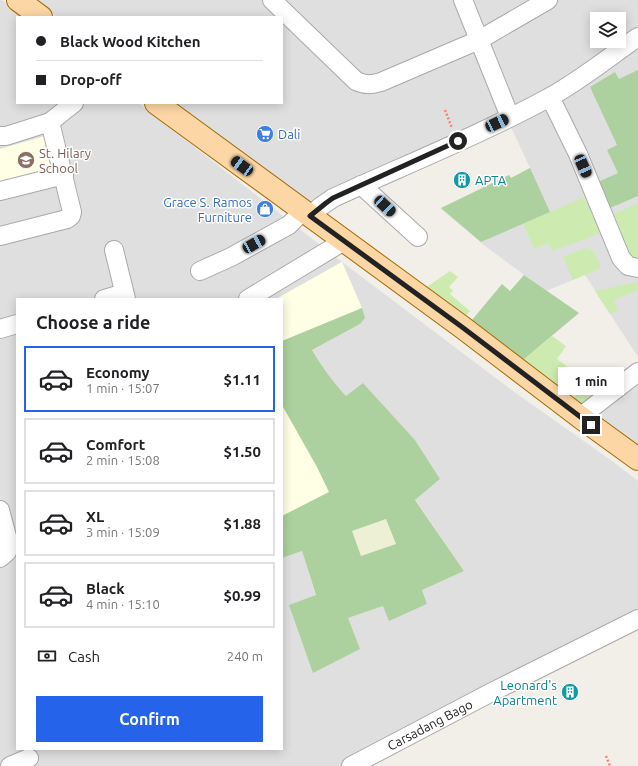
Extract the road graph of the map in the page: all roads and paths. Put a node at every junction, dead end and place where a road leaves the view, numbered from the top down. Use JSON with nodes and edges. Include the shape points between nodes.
{"nodes":[{"id":1,"x":18,"y":0,"type":"edge"},
{"id":2,"x":463,"y":0,"type":"edge"},
{"id":3,"x":548,"y":0,"type":"edge"},
{"id":4,"x":278,"y":2,"type":"edge"},
{"id":5,"x":40,"y":16,"type":"edge"},
{"id":6,"x":638,"y":37,"type":"edge"},
{"id":7,"x":479,"y":40,"type":"junction"},
{"id":8,"x":550,"y":97,"type":"junction"},
{"id":9,"x":73,"y":104,"type":"edge"},
{"id":10,"x":157,"y":104,"type":"edge"},
{"id":11,"x":445,"y":110,"type":"dead end"},
{"id":12,"x":510,"y":117,"type":"junction"},
{"id":13,"x":50,"y":122,"type":"junction"},
{"id":14,"x":0,"y":136,"type":"edge"},
{"id":15,"x":458,"y":141,"type":"junction"},
{"id":16,"x":64,"y":175,"type":"junction"},
{"id":17,"x":361,"y":185,"type":"junction"},
{"id":18,"x":0,"y":191,"type":"edge"},
{"id":19,"x":307,"y":213,"type":"junction"},
{"id":20,"x":0,"y":236,"type":"edge"},
{"id":21,"x":418,"y":237,"type":"dead end"},
{"id":22,"x":344,"y":241,"type":"junction"},
{"id":23,"x":114,"y":250,"type":"dead end"},
{"id":24,"x":638,"y":268,"type":"edge"},
{"id":25,"x":200,"y":271,"type":"dead end"},
{"id":26,"x":125,"y":296,"type":"edge"},
{"id":27,"x":111,"y":298,"type":"edge"},
{"id":28,"x":250,"y":298,"type":"edge"},
{"id":29,"x":16,"y":324,"type":"edge"},
{"id":30,"x":0,"y":328,"type":"edge"},
{"id":31,"x":638,"y":372,"type":"edge"},
{"id":32,"x":580,"y":417,"type":"junction"},
{"id":33,"x":638,"y":459,"type":"edge"},
{"id":34,"x":7,"y":518,"type":"edge"},
{"id":35,"x":1,"y":558,"type":"edge"},
{"id":36,"x":638,"y":620,"type":"edge"},
{"id":37,"x":606,"y":756,"type":"dead end"},
{"id":38,"x":29,"y":758,"type":"dead end"},
{"id":39,"x":10,"y":766,"type":"edge"},
{"id":40,"x":351,"y":766,"type":"edge"},
{"id":41,"x":610,"y":766,"type":"edge"}],
"edges":[{"from":1,"to":5,"type":"main road"},
{"from":2,"to":7,"type":"street"},
{"from":3,"to":7,"type":"street"},
{"from":4,"to":7,"type":"street","via":[[356,81],[363,85],[381,82]]},
{"from":6,"to":8,"type":"street"},
{"from":7,"to":12,"type":"street"},
{"from":8,"to":12,"type":"street"},
{"from":8,"to":24,"type":"street","via":[[578,154],[621,258],[625,264]]},
{"from":9,"to":13,"type":"street"},
{"from":10,"to":19,"type":"main road"},
{"from":11,"to":15,"type":"path"},
{"from":12,"to":15,"type":"street"},
{"from":13,"to":14,"type":"street"},
{"from":13,"to":16,"type":"street"},
{"from":15,"to":17,"type":"street"},
{"from":16,"to":18,"type":"street"},
{"from":16,"to":20,"type":"street","via":[[71,216]]},
{"from":17,"to":19,"type":"street"},
{"from":17,"to":21,"type":"street"},
{"from":19,"to":22,"type":"main road"},
{"from":19,"to":25,"type":"street","via":[[231,257]]},
{"from":22,"to":28,"type":"street"},
{"from":22,"to":32,"type":"main road"},
{"from":23,"to":26,"type":"street"},
{"from":26,"to":27,"type":"street"},
{"from":29,"to":30,"type":"street"},
{"from":31,"to":32,"type":"street"},
{"from":32,"to":33,"type":"main road"},
{"from":34,"to":35,"type":"street","via":[[9,544],[7,552]]},
{"from":36,"to":40,"type":"street","name":"Carsadang Bago","via":[[490,693]]},
{"from":37,"to":41,"type":"path"},
{"from":38,"to":39,"type":"street"}]}
